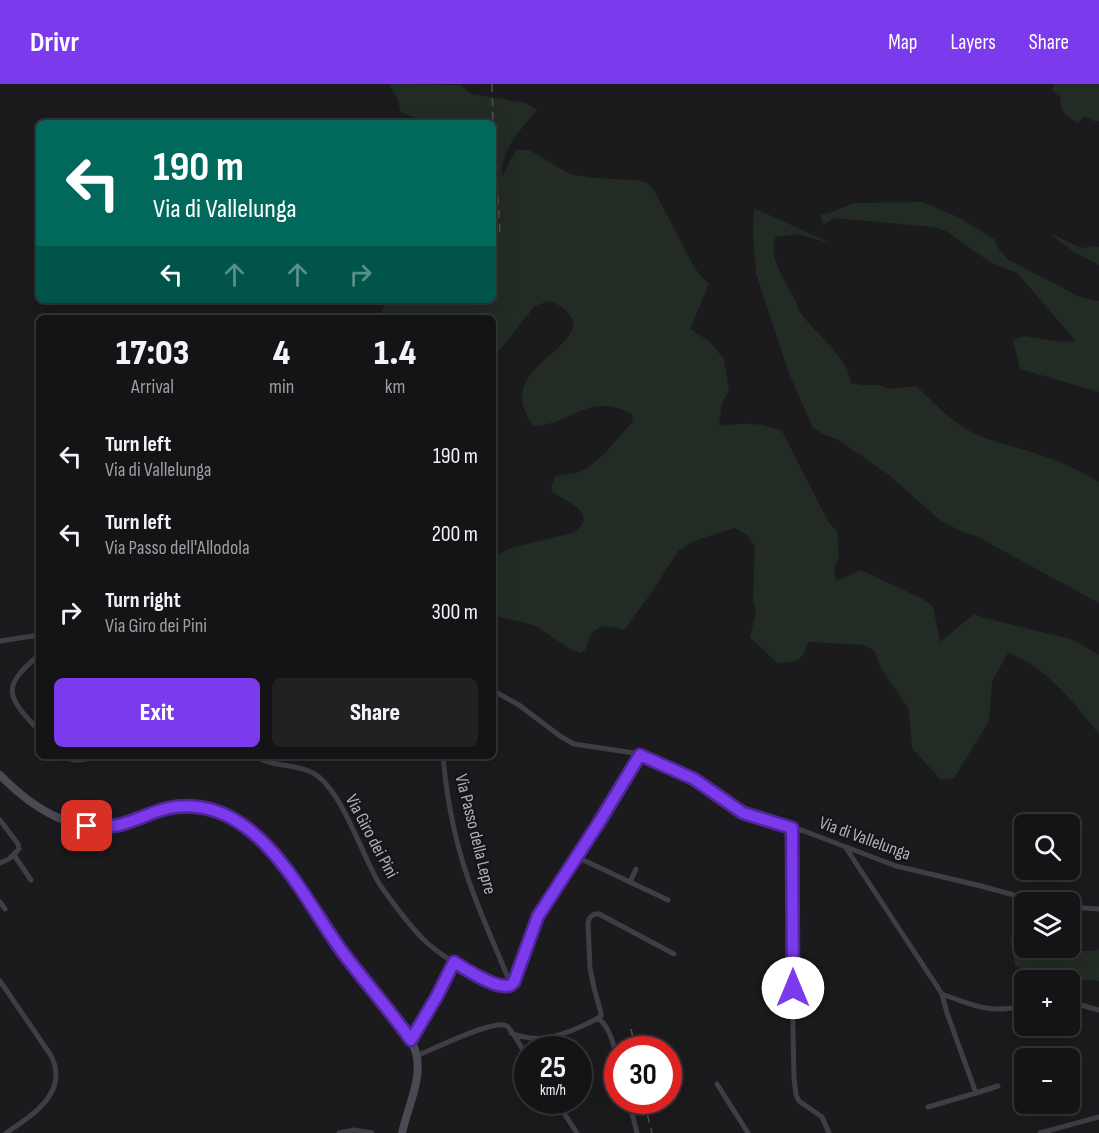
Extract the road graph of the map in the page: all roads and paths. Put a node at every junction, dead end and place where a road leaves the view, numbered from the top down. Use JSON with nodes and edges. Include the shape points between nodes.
{"nodes":[{"id":1,"x":36,"y":635,"type":"edge"},
{"id":2,"x":0,"y":641,"type":"edge"},
{"id":3,"x":36,"y":658,"type":"edge"},
{"id":4,"x":496,"y":692,"type":"edge"},
{"id":5,"x":36,"y":728,"type":"edge"},
{"id":6,"x":640,"y":755,"type":"junction"},
{"id":7,"x":261,"y":759,"type":"edge"},
{"id":8,"x":443,"y":759,"type":"edge"},
{"id":9,"x":0,"y":775,"type":"edge"},
{"id":10,"x":0,"y":820,"type":"edge"},
{"id":11,"x":792,"y":828,"type":"junction"},
{"id":12,"x":846,"y":848,"type":"junction"},
{"id":13,"x":14,"y":855,"type":"junction"},
{"id":14,"x":577,"y":857,"type":"junction"},
{"id":15,"x":0,"y":863,"type":"edge"},
{"id":16,"x":636,"y":869,"type":"dead end"},
{"id":17,"x":31,"y":880,"type":"dead end"},
{"id":18,"x":630,"y":882,"type":"junction"},
{"id":19,"x":1014,"y":895,"type":"edge"},
{"id":20,"x":668,"y":900,"type":"dead end"},
{"id":21,"x":0,"y":902,"type":"edge"},
{"id":22,"x":1080,"y":908,"type":"edge"},
{"id":23,"x":5,"y":909,"type":"dead end"},
{"id":24,"x":1099,"y":909,"type":"edge"},
{"id":25,"x":674,"y":954,"type":"dead end"},
{"id":26,"x":454,"y":962,"type":"junction"},
{"id":27,"x":0,"y":981,"type":"edge"},
{"id":28,"x":511,"y":985,"type":"junction"},
{"id":29,"x":942,"y":994,"type":"junction"},
{"id":30,"x":1080,"y":1005,"type":"edge"},
{"id":31,"x":1014,"y":1008,"type":"edge"},
{"id":32,"x":1099,"y":1010,"type":"edge"},
{"id":33,"x":598,"y":1018,"type":"junction"},
{"id":34,"x":512,"y":1033,"type":"junction"},
{"id":35,"x":514,"y":1036,"type":"edge"},
{"id":36,"x":610,"y":1036,"type":"edge"},
{"id":37,"x":411,"y":1040,"type":"junction"},
{"id":38,"x":417,"y":1056,"type":"junction"},
{"id":39,"x":717,"y":1084,"type":"dead end"},
{"id":40,"x":998,"y":1086,"type":"dead end"},
{"id":41,"x":976,"y":1093,"type":"junction"},
{"id":42,"x":928,"y":1107,"type":"dead end"},
{"id":43,"x":565,"y":1114,"type":"edge"},
{"id":44,"x":632,"y":1114,"type":"edge"},
{"id":45,"x":1099,"y":1117,"type":"edge"},
{"id":46,"x":6,"y":1133,"type":"edge"},
{"id":47,"x":339,"y":1133,"type":"edge"},
{"id":48,"x":372,"y":1133,"type":"edge"},
{"id":49,"x":402,"y":1133,"type":"edge"},
{"id":50,"x":577,"y":1133,"type":"edge"},
{"id":51,"x":637,"y":1133,"type":"edge"},
{"id":52,"x":748,"y":1133,"type":"edge"},
{"id":53,"x":829,"y":1133,"type":"edge"},
{"id":54,"x":1040,"y":1133,"type":"edge"}],
"edges":[{"from":1,"to":2,"type":"street"},
{"from":3,"to":5,"type":"street","via":[[16,675],[10,691],[16,706]]},
{"from":4,"to":6,"type":"street","name":"Via di Vallelunga","via":[[574,744]]},
{"from":6,"to":11,"type":"street","name":"Via di Vallelunga","via":[[694,779],[743,813]]},
{"from":6,"to":14,"type":"street"},
{"from":7,"to":26,"type":"street","name":"Via Giro dei Pini","via":[[308,771],[321,780],[346,816],[380,885],[421,938]]},
{"from":8,"to":28,"type":"street","name":"Via Passo della Lepre","via":[[463,861]]},
{"from":9,"to":37,"type":"main road","via":[[46,812],[76,824],[113,826],[179,806],[215,810],[239,822],[287,869],[340,948]]},
{"from":10,"to":13,"type":"street","via":[[19,847]]},
{"from":11,"to":12,"type":"street","name":"Via di Vallelunga"},
{"from":11,"to":53,"type":"street","via":[[796,1095],[822,1116]]},
{"from":12,"to":19,"type":"street","name":"Via di Vallelunga","via":[[904,869]]},
{"from":12,"to":29,"type":"street"},
{"from":13,"to":15,"type":"street"},
{"from":13,"to":17,"type":"street"},
{"from":14,"to":18,"type":"street"},
{"from":14,"to":28,"type":"street","via":[[538,916]]},
{"from":16,"to":18,"type":"street"},
{"from":18,"to":20,"type":"street"},
{"from":21,"to":23,"type":"street"},
{"from":22,"to":24,"type":"street"},
{"from":25,"to":33,"type":"street","via":[[599,914],[592,915],[588,923],[588,953],[601,1013]]},
{"from":26,"to":28,"type":"street","name":"Via Giro dei Pini","via":[[485,980]]},
{"from":26,"to":37,"type":"street"},
{"from":27,"to":46,"type":"street","via":[[51,1056],[56,1073],[46,1102]]},
{"from":29,"to":31,"type":"street","via":[[994,1009]]},
{"from":29,"to":41,"type":"street"},
{"from":30,"to":32,"type":"street"},
{"from":33,"to":34,"type":"street","via":[[550,1038],[531,1039]]},
{"from":33,"to":36,"type":"street"},
{"from":34,"to":35,"type":"street"},
{"from":34,"to":38,"type":"street","via":[[503,1025],[484,1028]]},
{"from":37,"to":38,"type":"main road"},
{"from":38,"to":49,"type":"main road"},
{"from":39,"to":52,"type":"street"},
{"from":40,"to":41,"type":"street"},
{"from":41,"to":42,"type":"street"},
{"from":43,"to":50,"type":"street"},
{"from":44,"to":51,"type":"street"},
{"from":45,"to":54,"type":"street"},
{"from":47,"to":48,"type":"street"}]}
